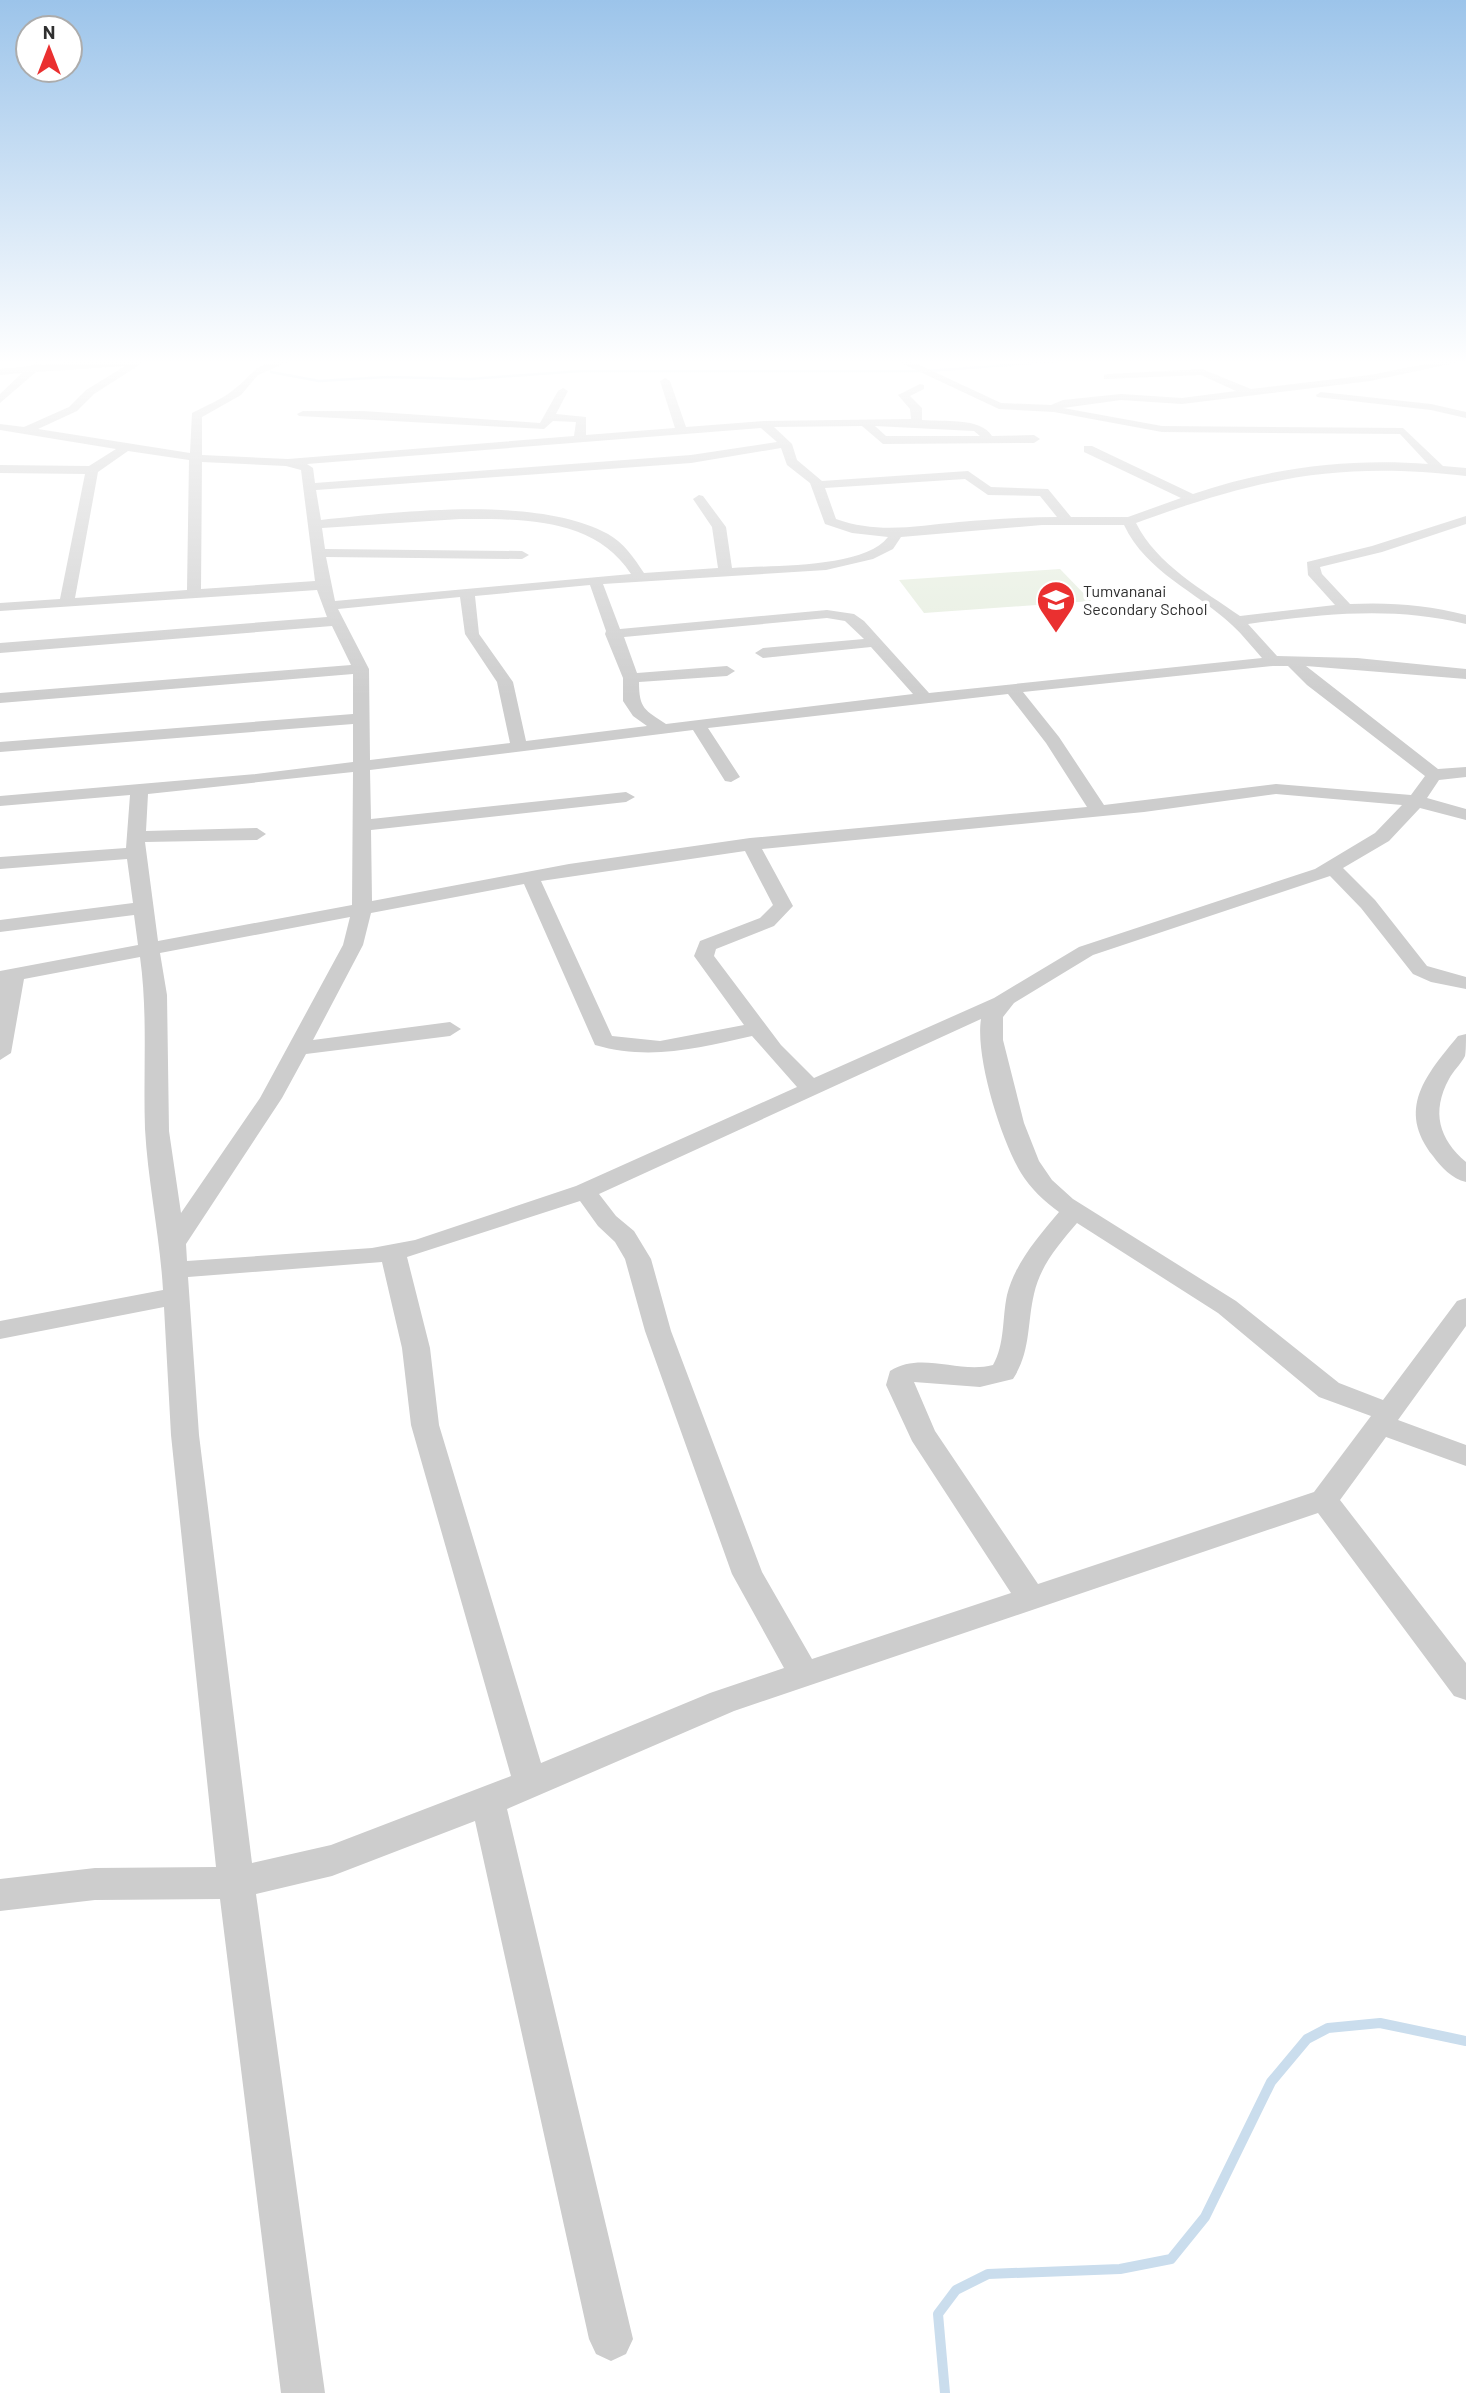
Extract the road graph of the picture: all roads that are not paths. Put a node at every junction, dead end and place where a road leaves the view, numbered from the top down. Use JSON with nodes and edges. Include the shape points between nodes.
{"nodes":[{"id":1,"x":92,"y":473,"type":"edge"},
{"id":2,"x":194,"y":473,"type":"edge"},
{"id":3,"x":308,"y":473,"type":"edge"},
{"id":4,"x":495,"y":473,"type":"edge"},
{"id":5,"x":808,"y":473,"type":"edge"},
{"id":6,"x":1138,"y":473,"type":"edge"},
{"id":7,"x":1298,"y":473,"type":"edge"},
{"id":8,"x":818,"y":485,"type":"junction"},
{"id":9,"x":310,"y":486,"type":"junction"},
{"id":10,"x":699,"y":499,"type":"dead end"},
{"id":11,"x":1194,"y":499,"type":"junction"},
{"id":12,"x":1066,"y":519,"type":"junction"},
{"id":13,"x":1466,"y":520,"type":"edge"},
{"id":14,"x":1129,"y":521,"type":"junction"},
{"id":15,"x":313,"y":525,"type":"junction"},
{"id":16,"x":897,"y":534,"type":"junction"},
{"id":17,"x":317,"y":553,"type":"junction"},
{"id":18,"x":522,"y":555,"type":"dead end"},
{"id":19,"x":726,"y":573,"type":"junction"},
{"id":20,"x":640,"y":577,"type":"junction"},
{"id":21,"x":595,"y":580,"type":"junction"},
{"id":22,"x":323,"y":585,"type":"junction"},
{"id":23,"x":467,"y":592,"type":"junction"},
{"id":24,"x":194,"y":594,"type":"junction"},
{"id":25,"x":67,"y":602,"type":"junction"},
{"id":26,"x":329,"y":606,"type":"junction"},
{"id":27,"x":0,"y":607,"type":"edge"},
{"id":28,"x":1347,"y":608,"type":"junction"},
{"id":29,"x":1466,"y":620,"type":"edge"},
{"id":30,"x":336,"y":621,"type":"junction"},
{"id":31,"x":1237,"y":621,"type":"junction"},
{"id":32,"x":612,"y":634,"type":"junction"},
{"id":33,"x":875,"y":642,"type":"junction"},
{"id":34,"x":0,"y":648,"type":"edge"},
{"id":35,"x":763,"y":653,"type":"dead end"},
{"id":36,"x":1273,"y":661,"type":"junction"},
{"id":37,"x":1292,"y":661,"type":"junction"},
{"id":38,"x":361,"y":669,"type":"junction"},
{"id":39,"x":727,"y":671,"type":"dead end"},
{"id":40,"x":1466,"y":674,"type":"edge"},
{"id":41,"x":631,"y":678,"type":"junction"},
{"id":42,"x":1012,"y":689,"type":"junction"},
{"id":43,"x":0,"y":698,"type":"edge"},
{"id":44,"x":925,"y":698,"type":"junction"},
{"id":45,"x":362,"y":718,"type":"junction"},
{"id":46,"x":697,"y":724,"type":"junction"},
{"id":47,"x":662,"y":728,"type":"junction"},
{"id":48,"x":519,"y":745,"type":"junction"},
{"id":49,"x":0,"y":747,"type":"edge"},
{"id":50,"x":359,"y":765,"type":"junction"},
{"id":51,"x":1466,"y":772,"type":"edge"},
{"id":52,"x":1434,"y":775,"type":"junction"},
{"id":53,"x":731,"y":777,"type":"dead end"},
{"id":54,"x":139,"y":789,"type":"junction"},
{"id":55,"x":626,"y":797,"type":"dead end"},
{"id":56,"x":1416,"y":800,"type":"junction"},
{"id":57,"x":0,"y":801,"type":"edge"},
{"id":58,"x":1099,"y":811,"type":"junction"},
{"id":59,"x":1466,"y":815,"type":"edge"},
{"id":60,"x":361,"y":826,"type":"junction"},
{"id":61,"x":257,"y":834,"type":"dead end"},
{"id":62,"x":750,"y":844,"type":"junction"},
{"id":63,"x":135,"y":845,"type":"junction"},
{"id":64,"x":0,"y":863,"type":"edge"},
{"id":65,"x":1332,"y":868,"type":"junction"},
{"id":66,"x":530,"y":877,"type":"junction"},
{"id":67,"x":143,"y":908,"type":"junction"},
{"id":68,"x":362,"y":910,"type":"junction"},
{"id":69,"x":0,"y":926,"type":"edge"},
{"id":70,"x":151,"y":947,"type":"junction"},
{"id":71,"x":7,"y":976,"type":"edge"},
{"id":72,"x":1466,"y":983,"type":"edge"},
{"id":73,"x":1001,"y":1003,"type":"junction"},
{"id":74,"x":450,"y":1029,"type":"dead end"},
{"id":75,"x":757,"y":1029,"type":"junction"},
{"id":76,"x":1466,"y":1041,"type":"edge"},
{"id":77,"x":299,"y":1048,"type":"junction"},
{"id":78,"x":0,"y":1053,"type":"edge"},
{"id":79,"x":811,"y":1088,"type":"junction"},
{"id":80,"x":1466,"y":1175,"type":"edge"},
{"id":81,"x":585,"y":1191,"type":"junction"},
{"id":82,"x":1074,"y":1210,"type":"junction"},
{"id":83,"x":393,"y":1254,"type":"junction"},
{"id":84,"x":174,"y":1270,"type":"junction"},
{"id":85,"x":1466,"y":1307,"type":"edge"},
{"id":86,"x":0,"y":1330,"type":"edge"},
{"id":87,"x":1386,"y":1418,"type":"junction"},
{"id":88,"x":1466,"y":1456,"type":"edge"},
{"id":89,"x":1324,"y":1500,"type":"junction"},
{"id":90,"x":1032,"y":1599,"type":"junction"},
{"id":91,"x":805,"y":1675,"type":"junction"},
{"id":92,"x":1466,"y":1687,"type":"edge"},
{"id":93,"x":530,"y":1783,"type":"junction"},
{"id":94,"x":488,"y":1801,"type":"junction"},
{"id":95,"x":236,"y":1883,"type":"junction"},
{"id":96,"x":0,"y":1895,"type":"edge"},
{"id":97,"x":611,"y":2339,"type":"dead end"},
{"id":98,"x":303,"y":2393,"type":"edge"}],
"edges":[{"from":1,"to":25,"type":"street"},
{"from":2,"to":24,"type":"street"},
{"from":3,"to":9,"type":"street"},
{"from":4,"to":9,"type":"street"},
{"from":5,"to":8,"type":"street"},
{"from":6,"to":11,"type":"street"},
{"from":7,"to":11,"type":"street","via":[[1259,478]]},
{"from":8,"to":12,"type":"street","via":[[968,475],[988,491],[1044,492]]},
{"from":8,"to":16,"type":"street","via":[[834,524]]},
{"from":9,"to":15,"type":"street"},
{"from":10,"to":19,"type":"street","via":[[719,527]]},
{"from":11,"to":14,"type":"street"},
{"from":12,"to":14,"type":"street"},
{"from":12,"to":16,"type":"street"},
{"from":13,"to":28,"type":"street","via":[[1312,565],[1315,575]]},
{"from":14,"to":31,"type":"street","via":[[1148,551]]},
{"from":15,"to":17,"type":"street"},
{"from":15,"to":20,"type":"street","via":[[462,515],[557,522],[607,539],[627,556]]},
{"from":16,"to":19,"type":"street","via":[[880,551],[850,562]]},
{"from":17,"to":18,"type":"street"},
{"from":17,"to":22,"type":"street"},
{"from":19,"to":20,"type":"street"},
{"from":20,"to":21,"type":"street"},
{"from":21,"to":23,"type":"street"},
{"from":21,"to":32,"type":"street"},
{"from":22,"to":24,"type":"street"},
{"from":22,"to":26,"type":"street"},
{"from":23,"to":26,"type":"street"},
{"from":23,"to":48,"type":"street","via":[[472,634],[505,682]]},
{"from":24,"to":25,"type":"street"},
{"from":25,"to":27,"type":"street"},
{"from":26,"to":30,"type":"street"},
{"from":28,"to":29,"type":"street","via":[[1418,608]]},
{"from":28,"to":31,"type":"street"},
{"from":30,"to":34,"type":"street"},
{"from":30,"to":38,"type":"street"},
{"from":31,"to":36,"type":"street"},
{"from":32,"to":33,"type":"street","via":[[827,614],[849,617]]},
{"from":32,"to":41,"type":"street"},
{"from":33,"to":35,"type":"street"},
{"from":33,"to":44,"type":"street"},
{"from":36,"to":37,"type":"street"},
{"from":36,"to":42,"type":"street"},
{"from":37,"to":40,"type":"street"},
{"from":37,"to":52,"type":"street"},
{"from":38,"to":43,"type":"street"},
{"from":38,"to":45,"type":"street"},
{"from":39,"to":41,"type":"street"},
{"from":41,"to":47,"type":"street","via":[[635,708]]},
{"from":42,"to":44,"type":"street"},
{"from":42,"to":58,"type":"street","via":[[1054,741]]},
{"from":44,"to":46,"type":"street"},
{"from":45,"to":49,"type":"street"},
{"from":45,"to":50,"type":"street"},
{"from":46,"to":47,"type":"street"},
{"from":46,"to":53,"type":"street"},
{"from":47,"to":48,"type":"street"},
{"from":48,"to":50,"type":"street"},
{"from":50,"to":54,"type":"street"},
{"from":50,"to":60,"type":"street"},
{"from":51,"to":52,"type":"street"},
{"from":52,"to":56,"type":"street"},
{"from":54,"to":57,"type":"street"},
{"from":54,"to":63,"type":"street"},
{"from":55,"to":60,"type":"street"},
{"from":56,"to":58,"type":"street","via":[[1276,789]]},
{"from":56,"to":59,"type":"street"},
{"from":56,"to":65,"type":"street","via":[[1382,837]]},
{"from":58,"to":62,"type":"street"},
{"from":60,"to":68,"type":"street"},
{"from":61,"to":63,"type":"street"},
{"from":62,"to":66,"type":"street"},
{"from":62,"to":75,"type":"street","via":[[783,906],[767,922],[711,942],[703,952]]},
{"from":63,"to":64,"type":"street"},
{"from":63,"to":67,"type":"street"},
{"from":65,"to":72,"type":"street","via":[[1368,904],[1420,970]]},
{"from":65,"to":73,"type":"street","via":[[1086,951]]},
{"from":66,"to":68,"type":"street"},
{"from":66,"to":75,"type":"street","via":[[603,1040],[623,1048],[660,1047]]},
{"from":67,"to":69,"type":"street"},
{"from":67,"to":70,"type":"street"},
{"from":68,"to":70,"type":"street"},
{"from":68,"to":77,"type":"street","via":[[353,945]]},
{"from":70,"to":71,"type":"street"},
{"from":70,"to":84,"type":"street","via":[[157,1130]]},
{"from":71,"to":78,"type":"street"},
{"from":73,"to":79,"type":"street"},
{"from":73,"to":82,"type":"street","via":[[990,1025],[1013,1131],[1034,1174]]},
{"from":74,"to":77,"type":"street"},
{"from":75,"to":79,"type":"street"},
{"from":76,"to":80,"type":"street","via":[[1436,1079],[1424,1116],[1435,1145]]},
{"from":77,"to":84,"type":"street"},
{"from":79,"to":81,"type":"street"},
{"from":81,"to":83,"type":"street"},
{"from":81,"to":91,"type":"street","via":[[638,1259],[658,1331],[747,1574]]},
{"from":82,"to":87,"type":"street","via":[[1227,1307],[1337,1396]]},
{"from":82,"to":90,"type":"street","via":[[1027,1273],[1010,1360],[1003,1372],[959,1377],[916,1371],[900,1378],[902,1394],[922,1434]]},
{"from":83,"to":84,"type":"street"},
{"from":83,"to":93,"type":"street","via":[[416,1348],[425,1425]]},
{"from":84,"to":86,"type":"street"},
{"from":84,"to":95,"type":"street","via":[[185,1435]]},
{"from":85,"to":87,"type":"street"},
{"from":87,"to":88,"type":"street"},
{"from":87,"to":89,"type":"street"},
{"from":89,"to":90,"type":"street"},
{"from":89,"to":92,"type":"street"},
{"from":90,"to":91,"type":"street"},
{"from":91,"to":93,"type":"street","via":[[722,1702]]},
{"from":93,"to":94,"type":"street"},
{"from":94,"to":95,"type":"street","via":[[332,1860]]},
{"from":94,"to":97,"type":"street"},
{"from":95,"to":96,"type":"street","via":[[95,1884]]},
{"from":95,"to":98,"type":"street"}]}
